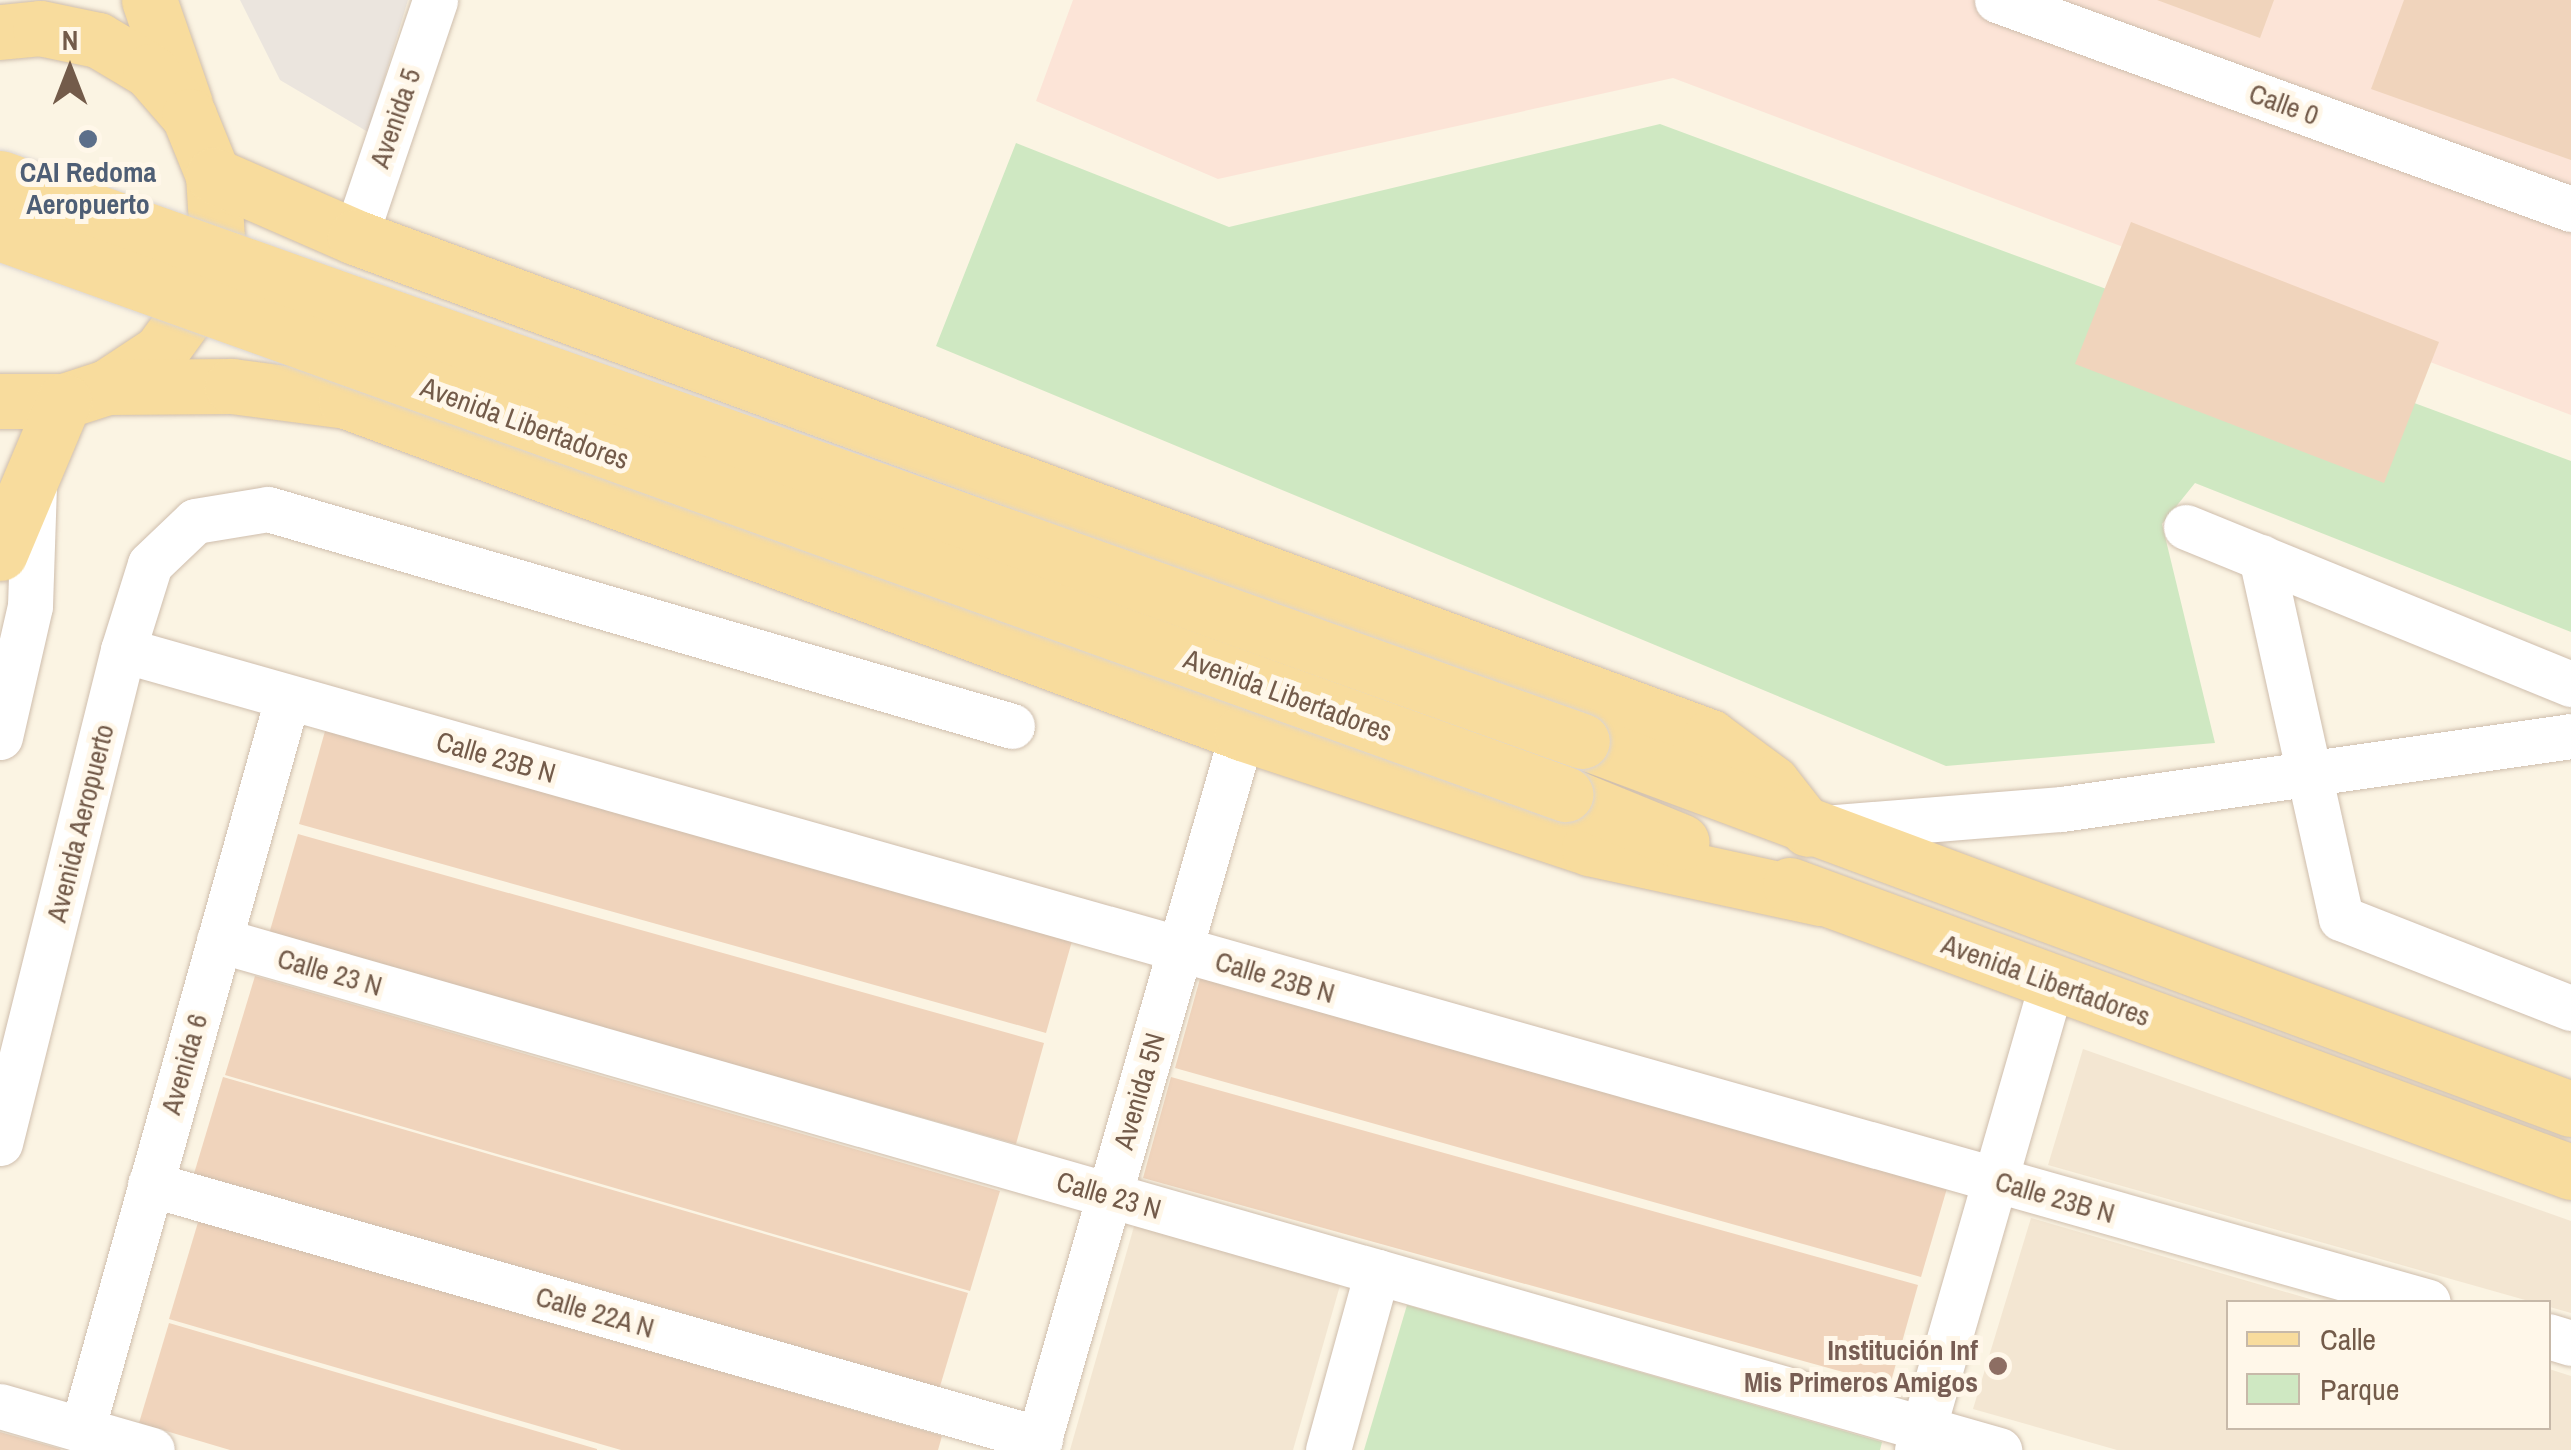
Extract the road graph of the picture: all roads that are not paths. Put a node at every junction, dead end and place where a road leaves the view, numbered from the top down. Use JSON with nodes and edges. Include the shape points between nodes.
{"nodes":[{"id":1,"x":149,"y":0,"type":"edge"},
{"id":2,"x":435,"y":0,"type":"edge"},
{"id":3,"x":1997,"y":0,"type":"edge"},
{"id":4,"x":0,"y":32,"type":"edge"},
{"id":5,"x":190,"y":116,"type":"junction"},
{"id":6,"x":214,"y":175,"type":"junction"},
{"id":7,"x":0,"y":178,"type":"edge"},
{"id":8,"x":2571,"y":209,"type":"edge"},
{"id":9,"x":0,"y":233,"type":"edge"},
{"id":10,"x":355,"y":237,"type":"junction"},
{"id":11,"x":85,"y":394,"type":"junction"},
{"id":12,"x":0,"y":401,"type":"edge"},
{"id":13,"x":35,"y":465,"type":"junction"},
{"id":14,"x":2186,"y":528,"type":"dead end"},
{"id":15,"x":0,"y":553,"type":"edge"},
{"id":16,"x":2261,"y":557,"type":"junction"},
{"id":17,"x":123,"y":650,"type":"junction"},
{"id":18,"x":2571,"y":684,"type":"edge"},
{"id":19,"x":287,"y":698,"type":"junction"},
{"id":20,"x":1012,"y":726,"type":"dead end"},
{"id":21,"x":1242,"y":732,"type":"junction"},
{"id":22,"x":0,"y":736,"type":"edge"},
{"id":23,"x":2571,"y":736,"type":"edge"},
{"id":24,"x":2308,"y":776,"type":"junction"},
{"id":25,"x":1808,"y":830,"type":"junction"},
{"id":26,"x":1821,"y":898,"type":"junction"},
{"id":27,"x":220,"y":940,"type":"junction"},
{"id":28,"x":1180,"y":950,"type":"junction"},
{"id":29,"x":2052,"y":982,"type":"junction"},
{"id":30,"x":2571,"y":1008,"type":"edge"},
{"id":31,"x":2571,"y":1109,"type":"edge"},
{"id":32,"x":0,"y":1143,"type":"edge"},
{"id":33,"x":2571,"y":1172,"type":"edge"},
{"id":34,"x":1995,"y":1180,"type":"junction"},
{"id":35,"x":150,"y":1184,"type":"junction"},
{"id":36,"x":1110,"y":1195,"type":"junction"},
{"id":37,"x":1377,"y":1272,"type":"junction"},
{"id":38,"x":2421,"y":1300,"type":"edge"},
{"id":39,"x":0,"y":1406,"type":"edge"},
{"id":40,"x":82,"y":1430,"type":"junction"},
{"id":41,"x":1920,"y":1439,"type":"edge"},
{"id":42,"x":1038,"y":1444,"type":"edge"},
{"id":43,"x":152,"y":1450,"type":"edge"},
{"id":44,"x":1328,"y":1450,"type":"edge"},
{"id":45,"x":1999,"y":1450,"type":"edge"}],
"edges":[{"from":1,"to":5,"type":"main road"},
{"from":2,"to":10,"type":"street","name":"Avenida 5"},
{"from":3,"to":8,"type":"street","name":"Calle 0"},
{"from":4,"to":5,"type":"main road","via":[[40,28],[98,40],[150,71]]},
{"from":5,"to":6,"type":"main road"},
{"from":6,"to":10,"type":"main road"},
{"from":6,"to":11,"type":"main road","via":[[217,239],[198,300],[160,352]]},
{"from":7,"to":25,"type":"main road","name":"Avenida Libertadores","bridge":true,"via":[[1582,740]]},
{"from":9,"to":26,"type":"main road","name":"Avenida Libertadores","bridge":true,"via":[[1564,794]]},
{"from":10,"to":25,"type":"main road","via":[[1710,737],[1772,783]]},
{"from":11,"to":12,"type":"main road"},
{"from":11,"to":13,"type":"main road"},
{"from":11,"to":21,"type":"main road","via":[[232,386],[346,401]]},
{"from":13,"to":15,"type":"main road"},
{"from":13,"to":22,"type":"street","via":[[30,606]]},
{"from":14,"to":16,"type":"street"},
{"from":16,"to":18,"type":"street"},
{"from":16,"to":24,"type":"street"},
{"from":17,"to":19,"type":"street","name":"Calle 23B N"},
{"from":17,"to":20,"type":"street","name":"Avenida Aeropuerto","via":[[150,564],[195,522],[268,510]]},
{"from":17,"to":32,"type":"street","name":"Avenida Aeropuerto"},
{"from":19,"to":27,"type":"street","name":"Avenida 6"},
{"from":19,"to":28,"type":"street","name":"Calle 23B N"},
{"from":21,"to":26,"type":"main road","via":[[1589,848]]},
{"from":21,"to":28,"type":"street","name":"Avenida 5N"},
{"from":23,"to":24,"type":"street"},
{"from":24,"to":25,"type":"street","via":[[2062,810]]},
{"from":24,"to":30,"type":"street","via":[[2341,918]]},
{"from":25,"to":31,"type":"main road","name":"Avenida Libertadores"},
{"from":26,"to":29,"type":"main road","name":"Avenida Libertadores"},
{"from":27,"to":35,"type":"street","name":"Avenida 6"},
{"from":27,"to":36,"type":"street","name":"Calle 23 N"},
{"from":28,"to":34,"type":"street","name":"Calle 23B N"},
{"from":28,"to":36,"type":"street","name":"Avenida 5N"},
{"from":29,"to":33,"type":"main road","name":"Avenida Libertadores"},
{"from":29,"to":34,"type":"street"},
{"from":34,"to":38,"type":"street","name":"Calle 23B N"},
{"from":34,"to":41,"type":"street"},
{"from":35,"to":40,"type":"street","name":"Avenida 6"},
{"from":35,"to":42,"type":"street","name":"Calle 22A N"},
{"from":36,"to":37,"type":"street","name":"Calle 23 N"},
{"from":36,"to":42,"type":"street","name":"Avenida 5N"},
{"from":37,"to":41,"type":"street","name":"Calle 23 N"},
{"from":37,"to":44,"type":"street"},
{"from":39,"to":40,"type":"street"},
{"from":40,"to":43,"type":"street"},
{"from":41,"to":45,"type":"street","name":"Calle 23 N"}]}
